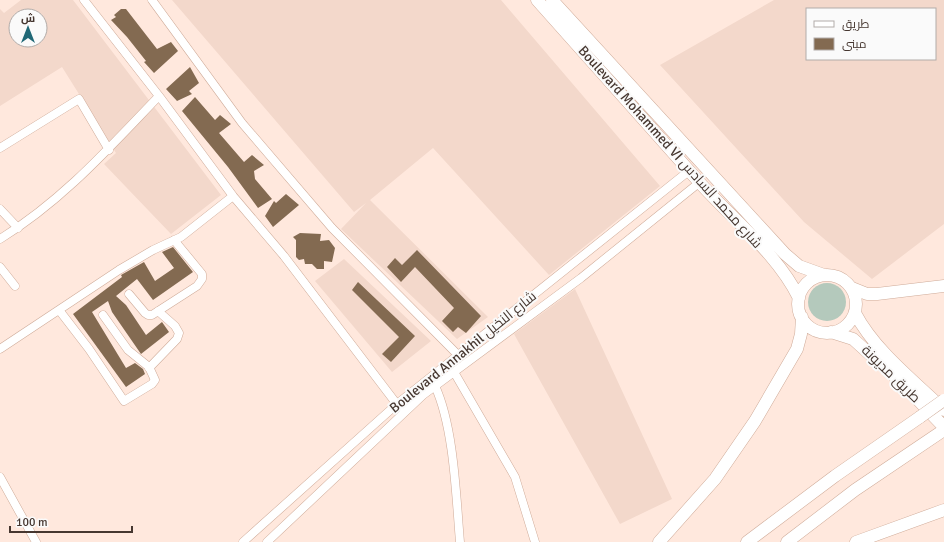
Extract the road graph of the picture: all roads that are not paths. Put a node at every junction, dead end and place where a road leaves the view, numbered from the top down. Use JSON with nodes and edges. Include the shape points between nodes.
{"nodes":[{"id":1,"x":84,"y":0,"type":"edge"},
{"id":2,"x":152,"y":0,"type":"edge"},
{"id":3,"x":536,"y":0,"type":"edge"},
{"id":4,"x":552,"y":0,"type":"edge"},
{"id":5,"x":159,"y":96,"type":"junction"},
{"id":6,"x":0,"y":148,"type":"edge"},
{"id":7,"x":109,"y":150,"type":"junction"},
{"id":8,"x":690,"y":170,"type":"junction"},
{"id":9,"x":700,"y":182,"type":"junction"},
{"id":10,"x":233,"y":196,"type":"junction"},
{"id":11,"x":0,"y":209,"type":"edge"},
{"id":12,"x":18,"y":228,"type":"junction"},
{"id":13,"x":0,"y":239,"type":"edge"},
{"id":14,"x":174,"y":240,"type":"junction"},
{"id":15,"x":0,"y":267,"type":"edge"},
{"id":16,"x":824,"y":275,"type":"junction"},
{"id":17,"x":15,"y":286,"type":"dead end"},
{"id":18,"x":944,"y":286,"type":"edge"},
{"id":19,"x":852,"y":288,"type":"junction"},
{"id":20,"x":129,"y":294,"type":"dead end"},
{"id":21,"x":799,"y":298,"type":"junction"},
{"id":22,"x":59,"y":310,"type":"junction"},
{"id":23,"x":158,"y":311,"type":"junction"},
{"id":24,"x":854,"y":312,"type":"junction"},
{"id":25,"x":103,"y":315,"type":"dead end"},
{"id":26,"x":802,"y":317,"type":"junction"},
{"id":27,"x":831,"y":332,"type":"junction"},
{"id":28,"x":0,"y":349,"type":"edge"},
{"id":29,"x":458,"y":355,"type":"junction"},
{"id":30,"x":149,"y":368,"type":"junction"},
{"id":31,"x":454,"y":372,"type":"junction"},
{"id":32,"x":435,"y":386,"type":"junction"},
{"id":33,"x":944,"y":400,"type":"edge"},
{"id":34,"x":397,"y":404,"type":"junction"},
{"id":35,"x":944,"y":410,"type":"edge"},
{"id":36,"x":403,"y":412,"type":"junction"},
{"id":37,"x":942,"y":430,"type":"edge"},
{"id":38,"x":0,"y":477,"type":"edge"},
{"id":39,"x":944,"y":510,"type":"edge"},
{"id":40,"x":36,"y":542,"type":"edge"},
{"id":41,"x":243,"y":542,"type":"edge"},
{"id":42,"x":267,"y":542,"type":"edge"},
{"id":43,"x":460,"y":542,"type":"edge"},
{"id":44,"x":535,"y":542,"type":"edge"},
{"id":45,"x":659,"y":542,"type":"edge"},
{"id":46,"x":747,"y":542,"type":"edge"},
{"id":47,"x":787,"y":542,"type":"edge"},
{"id":48,"x":856,"y":542,"type":"edge"}],
"edges":[{"from":1,"to":5,"type":"street"},
{"from":2,"to":29,"type":"street","via":[[242,123],[332,228]]},
{"from":3,"to":8,"type":"highway","name":"Boulevard Mohammed VI شارع محمد السادس"},
{"from":4,"to":16,"type":"highway","name":"Boulevard Mohammed VI شارع محمد السادس","via":[[785,254],[799,266]]},
{"from":5,"to":7,"type":"street"},
{"from":5,"to":10,"type":"street"},
{"from":6,"to":7,"type":"street","via":[[79,99]]},
{"from":7,"to":12,"type":"street","via":[[60,197]]},
{"from":8,"to":9,"type":"highway","name":"Boulevard Mohammed VI شارع محمد السادس"},
{"from":8,"to":29,"type":"street","name":"Boulevard Annakhil شارع النخيل"},
{"from":9,"to":21,"type":"highway","name":"Boulevard Mohammed VI شارع محمد السادس","via":[[774,259]]},
{"from":9,"to":31,"type":"street","name":"Boulevard Annakhil شارع النخيل","via":[[581,278]]},
{"from":10,"to":14,"type":"street"},
{"from":10,"to":34,"type":"street","via":[[284,256]]},
{"from":11,"to":12,"type":"street"},
{"from":12,"to":13,"type":"street"},
{"from":14,"to":22,"type":"street","via":[[119,270]]},
{"from":14,"to":23,"type":"street","via":[[199,270],[202,279],[197,286]]},
{"from":15,"to":17,"type":"street"},
{"from":16,"to":19,"type":"highway","via":[[840,278]]},
{"from":16,"to":21,"type":"highway","via":[[808,282]]},
{"from":18,"to":19,"type":"highway","via":[[877,294],[867,294]]},
{"from":19,"to":24,"type":"highway","via":[[856,300]]},
{"from":20,"to":23,"type":"street","via":[[148,315]]},
{"from":21,"to":26,"type":"highway"},
{"from":22,"to":28,"type":"street"},
{"from":22,"to":30,"type":"street","via":[[124,400],[152,384],[155,380]]},
{"from":23,"to":30,"type":"street","via":[[180,333]]},
{"from":24,"to":27,"type":"highway","via":[[846,326]]},
{"from":24,"to":35,"type":"highway","name":"طريق مديونة","via":[[876,343]]},
{"from":25,"to":30,"type":"street","via":[[128,350]]},
{"from":26,"to":27,"type":"highway","via":[[814,329]]},
{"from":26,"to":45,"type":"highway","via":[[797,349],[755,421],[715,479]]},
{"from":27,"to":37,"type":"highway","name":"طريق مديونة","via":[[853,339],[903,384]]},
{"from":29,"to":34,"type":"street","name":"Boulevard Annakhil شارع النخيل"},
{"from":31,"to":32,"type":"street","name":"Boulevard Annakhil شارع النخيل"},
{"from":31,"to":44,"type":"street","via":[[515,477]]},
{"from":32,"to":36,"type":"street","name":"Boulevard Annakhil شارع النخيل"},
{"from":32,"to":43,"type":"street","via":[[442,402],[450,450]]},
{"from":33,"to":46,"type":"highway","bridge":true,"via":[[835,476]]},
{"from":34,"to":36,"type":"street"},
{"from":34,"to":41,"type":"street","name":"Boulevard Annakhil شارع النخيل"},
{"from":36,"to":42,"type":"street","name":"Boulevard Annakhil شارع النخيل"},
{"from":37,"to":47,"type":"highway","via":[[855,490]]},
{"from":38,"to":40,"type":"street"},
{"from":39,"to":48,"type":"highway"}]}
